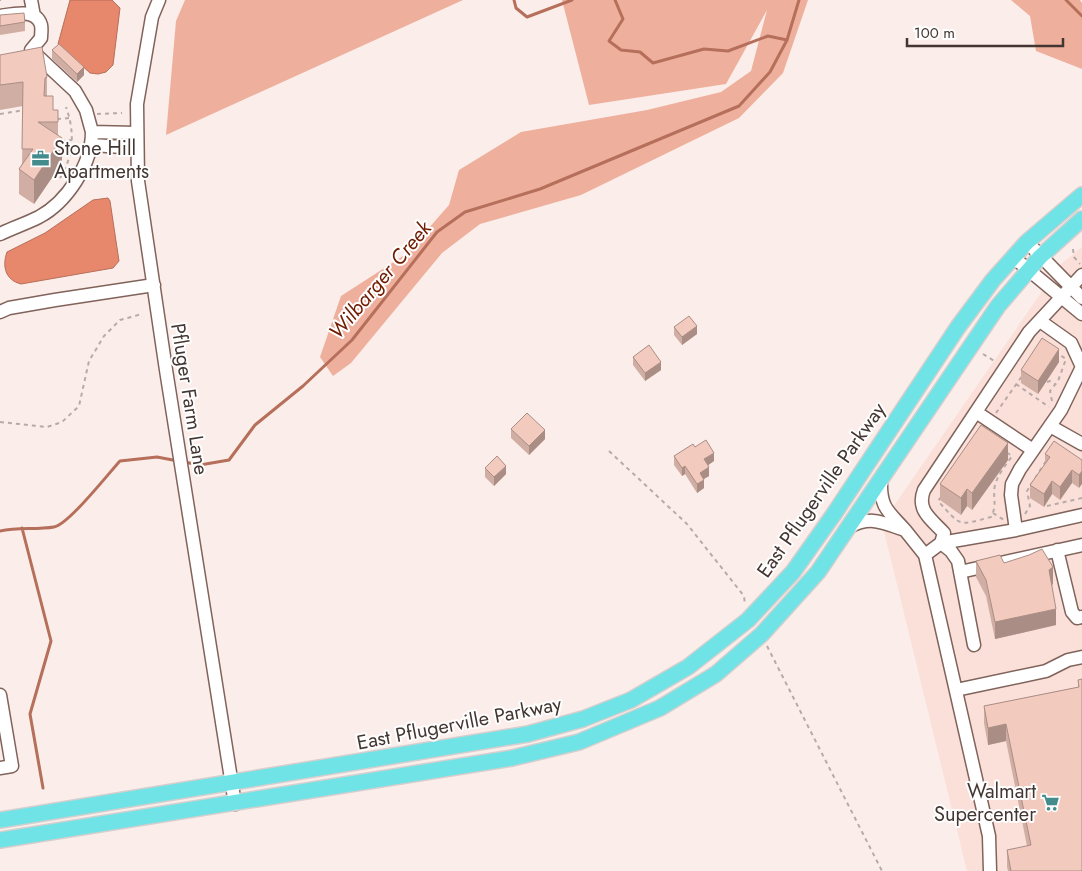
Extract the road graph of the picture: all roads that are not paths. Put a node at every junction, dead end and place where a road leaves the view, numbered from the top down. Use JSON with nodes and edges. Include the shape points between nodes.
{"nodes":[{"id":1,"x":31,"y":0,"type":"edge"},
{"id":2,"x":159,"y":0,"type":"edge"},
{"id":3,"x":0,"y":16,"type":"edge"},
{"id":4,"x":34,"y":16,"type":"junction"},
{"id":5,"x":31,"y":50,"type":"junction"},
{"id":6,"x":15,"y":52,"type":"edge"},
{"id":7,"x":136,"y":133,"type":"junction"},
{"id":8,"x":92,"y":139,"type":"junction"},
{"id":9,"x":137,"y":148,"type":"junction"},
{"id":10,"x":1082,"y":194,"type":"edge"},
{"id":11,"x":1082,"y":219,"type":"edge"},
{"id":12,"x":0,"y":234,"type":"edge"},
{"id":13,"x":1027,"y":242,"type":"junction"},
{"id":14,"x":1014,"y":257,"type":"junction"},
{"id":15,"x":1040,"y":257,"type":"junction"},
{"id":16,"x":1081,"y":270,"type":"edge"},
{"id":17,"x":1028,"y":271,"type":"junction"},
{"id":18,"x":154,"y":285,"type":"junction"},
{"id":19,"x":1071,"y":286,"type":"junction"},
{"id":20,"x":1061,"y":296,"type":"junction"},
{"id":21,"x":1082,"y":298,"type":"edge"},
{"id":22,"x":0,"y":312,"type":"edge"},
{"id":23,"x":1082,"y":314,"type":"edge"},
{"id":24,"x":1040,"y":321,"type":"junction"},
{"id":25,"x":1082,"y":365,"type":"edge"},
{"id":26,"x":976,"y":412,"type":"junction"},
{"id":27,"x":1050,"y":426,"type":"junction"},
{"id":28,"x":1082,"y":444,"type":"edge"},
{"id":29,"x":1033,"y":450,"type":"junction"},
{"id":30,"x":880,"y":480,"type":"junction"},
{"id":31,"x":1082,"y":515,"type":"edge"},
{"id":32,"x":849,"y":527,"type":"junction"},
{"id":33,"x":906,"y":530,"type":"junction"},
{"id":34,"x":1016,"y":530,"type":"junction"},
{"id":35,"x":941,"y":543,"type":"junction"},
{"id":36,"x":1082,"y":545,"type":"edge"},
{"id":37,"x":1057,"y":550,"type":"junction"},
{"id":38,"x":925,"y":555,"type":"junction"},
{"id":39,"x":960,"y":572,"type":"junction"},
{"id":40,"x":1082,"y":617,"type":"edge"},
{"id":41,"x":748,"y":620,"type":"junction"},
{"id":42,"x":762,"y":634,"type":"junction"},
{"id":43,"x":974,"y":645,"type":"dead end"},
{"id":44,"x":1082,"y":657,"type":"edge"},
{"id":45,"x":956,"y":690,"type":"junction"},
{"id":46,"x":0,"y":696,"type":"edge"},
{"id":47,"x":0,"y":768,"type":"edge"},
{"id":48,"x":231,"y":783,"type":"junction"},
{"id":49,"x":235,"y":804,"type":"junction"},
{"id":50,"x":0,"y":820,"type":"edge"},
{"id":51,"x":0,"y":840,"type":"edge"},
{"id":52,"x":990,"y":871,"type":"edge"}],
"edges":[{"from":1,"to":4,"type":"street"},
{"from":2,"to":7,"type":"street","name":"Pfluger Farm Lane","via":[[152,17],[137,104]]},
{"from":3,"to":4,"type":"street","via":[[23,13]]},
{"from":4,"to":5,"type":"street","via":[[41,24],[41,38]]},
{"from":5,"to":6,"type":"street"},
{"from":5,"to":8,"type":"street","via":[[74,91],[86,110]]},
{"from":7,"to":8,"type":"street"},
{"from":7,"to":9,"type":"street","name":"Pfluger Farm Lane"},
{"from":8,"to":9,"type":"street"},
{"from":8,"to":12,"type":"street","via":[[88,158],[74,184],[53,208]]},
{"from":9,"to":18,"type":"street","name":"Pfluger Farm Lane","via":[[138,180]]},
{"from":10,"to":13,"type":"main road","name":"East Pflugerville Parkway"},
{"from":11,"to":15,"type":"main road","name":"East Pflugerville Parkway"},
{"from":13,"to":14,"type":"main road","name":"East Pflugerville Parkway"},
{"from":13,"to":15,"type":"street"},
{"from":14,"to":17,"type":"street"},
{"from":14,"to":41,"type":"main road","name":"East Pflugerville Parkway","via":[[958,326],[793,572]]},
{"from":15,"to":17,"type":"main road","name":"East Pflugerville Parkway"},
{"from":15,"to":19,"type":"street"},
{"from":16,"to":19,"type":"street"},
{"from":17,"to":20,"type":"street"},
{"from":17,"to":30,"type":"main road","name":"East Pflugerville Parkway","via":[[998,306]]},
{"from":18,"to":22,"type":"street"},
{"from":18,"to":48,"type":"street","name":"Pfluger Farm Lane"},
{"from":19,"to":20,"type":"street"},
{"from":19,"to":21,"type":"street"},
{"from":20,"to":23,"type":"street"},
{"from":20,"to":24,"type":"street"},
{"from":24,"to":25,"type":"street","via":[[1071,343]]},
{"from":24,"to":26,"type":"street","via":[[1029,332]]},
{"from":25,"to":27,"type":"street"},
{"from":26,"to":29,"type":"street"},
{"from":26,"to":35,"type":"street","via":[[920,499],[924,511],[944,533]]},
{"from":27,"to":28,"type":"street"},
{"from":27,"to":29,"type":"street"},
{"from":29,"to":34,"type":"street","via":[[1012,484]]},
{"from":30,"to":32,"type":"main road","name":"East Pflugerville Parkway"},
{"from":30,"to":33,"type":"street","via":[[884,506]]},
{"from":31,"to":34,"type":"street"},
{"from":32,"to":33,"type":"street","via":[[861,520],[873,520]]},
{"from":32,"to":42,"type":"main road","name":"East Pflugerville Parkway","via":[[818,572]]},
{"from":33,"to":38,"type":"street"},
{"from":34,"to":35,"type":"street"},
{"from":35,"to":38,"type":"street"},
{"from":35,"to":39,"type":"street","via":[[958,561]]},
{"from":36,"to":37,"type":"street"},
{"from":37,"to":39,"type":"street"},
{"from":37,"to":40,"type":"street","via":[[1072,612],[1077,618]]},
{"from":38,"to":45,"type":"street"},
{"from":39,"to":43,"type":"street"},
{"from":41,"to":42,"type":"street"},
{"from":41,"to":48,"type":"main road","name":"East Pflugerville Parkway","via":[[688,667],[631,700],[583,719],[509,738]]},
{"from":42,"to":49,"type":"main road","name":"East Pflugerville Parkway","via":[[716,674],[660,708],[579,742],[512,758]]},
{"from":44,"to":45,"type":"street","via":[[1046,671]]},
{"from":45,"to":52,"type":"street","via":[[989,836]]},
{"from":46,"to":47,"type":"street","via":[[12,766]]},
{"from":48,"to":49,"type":"street","name":"Pfluger Farm Lane"},
{"from":48,"to":50,"type":"main road","name":"East Pflugerville Parkway"},
{"from":49,"to":51,"type":"main road","name":"East Pflugerville Parkway"}]}
